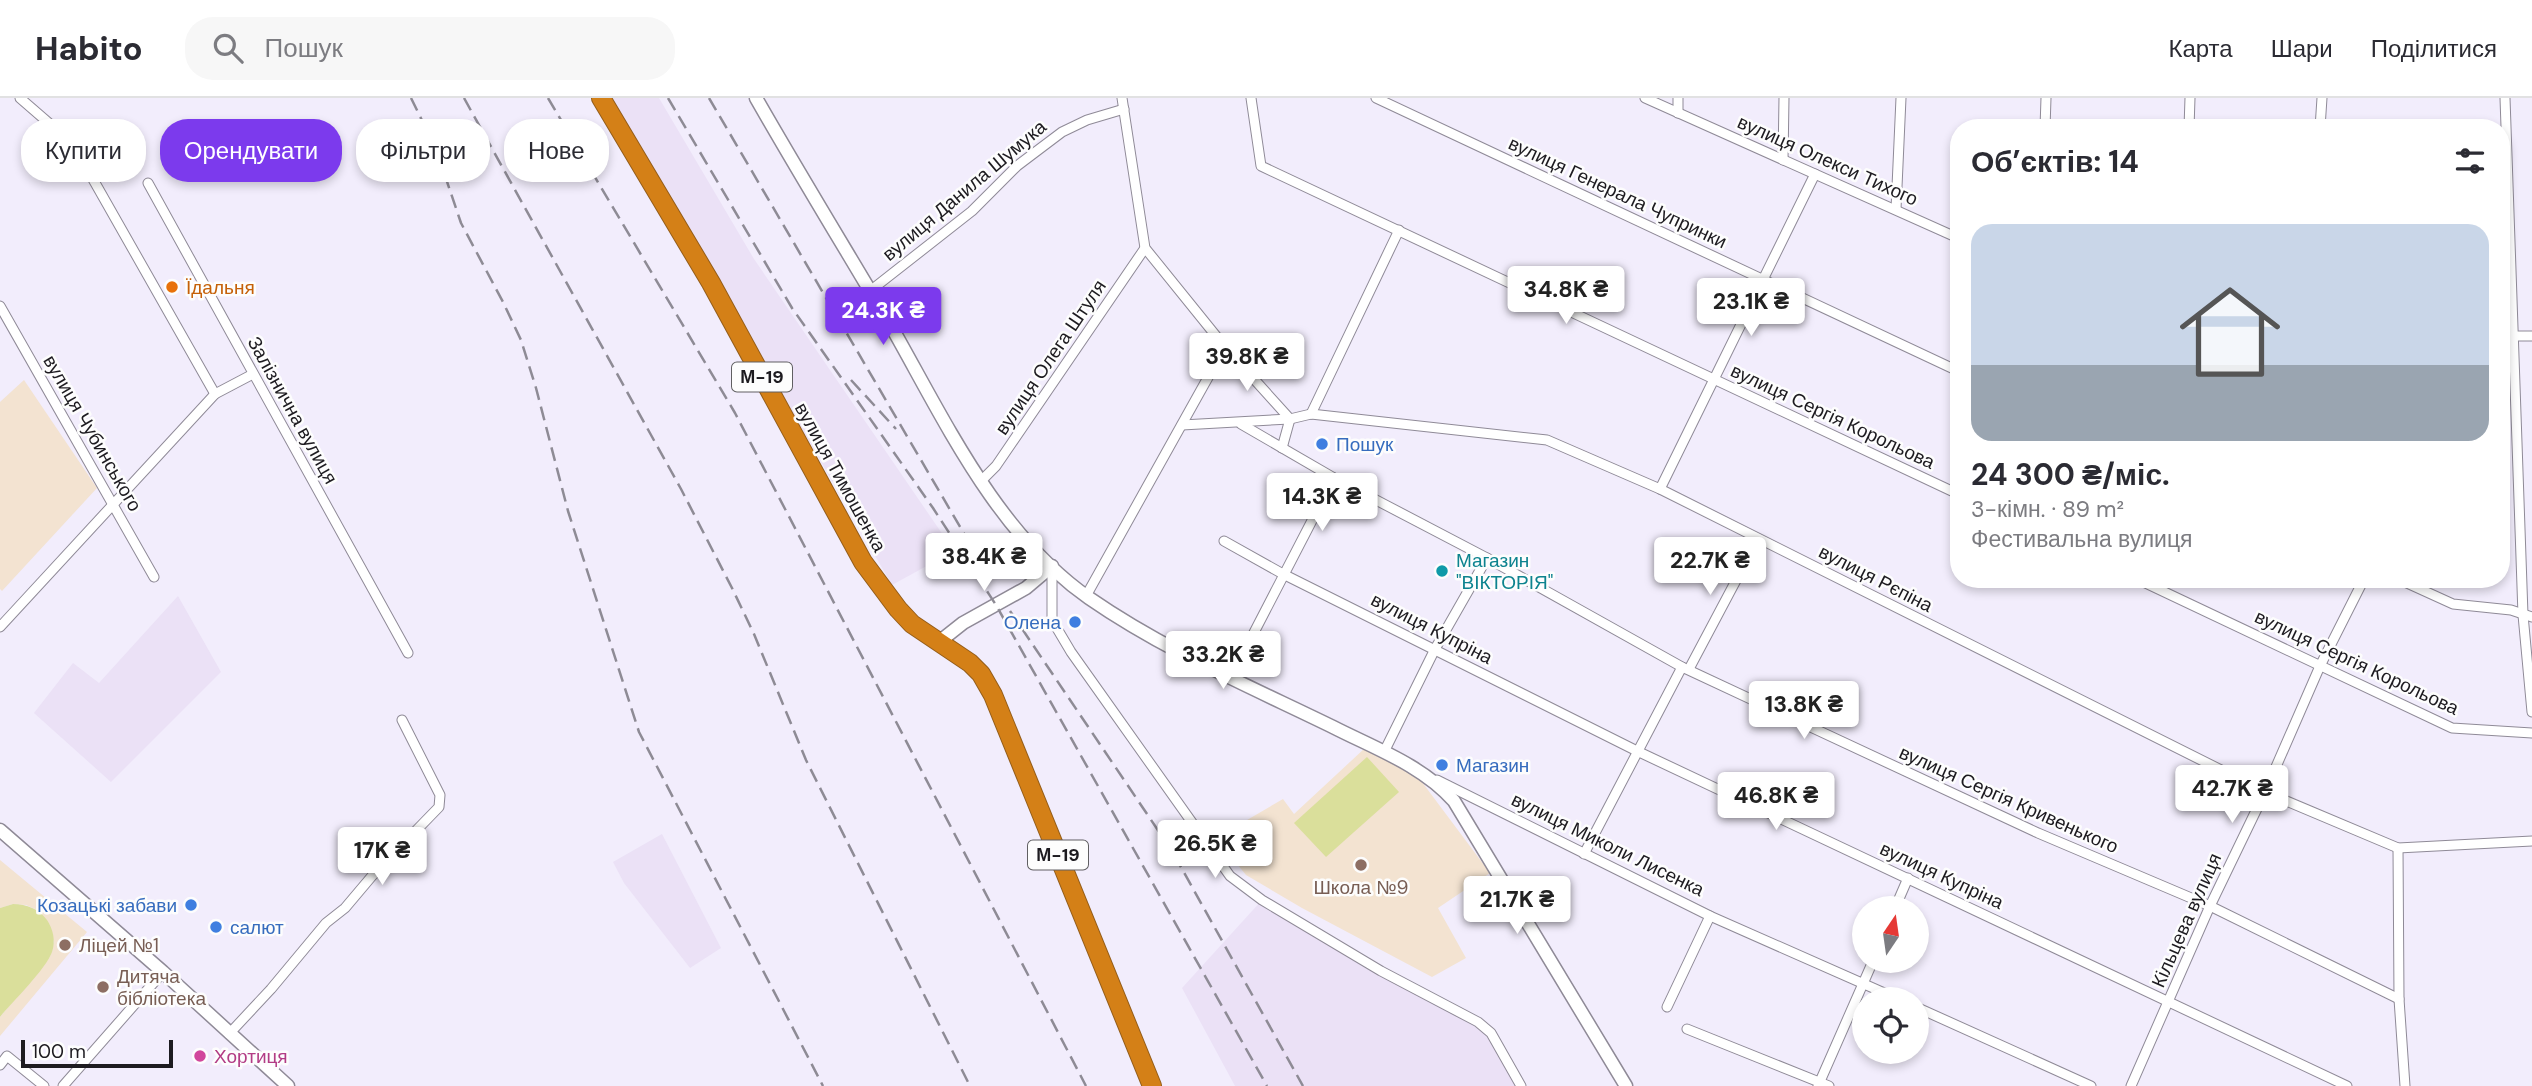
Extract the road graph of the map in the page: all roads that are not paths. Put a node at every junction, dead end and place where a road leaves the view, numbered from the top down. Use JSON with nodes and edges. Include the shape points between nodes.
{"nodes":[{"id":1,"x":20,"y":98,"type":"edge"},
{"id":2,"x":600,"y":98,"type":"edge"},
{"id":3,"x":1122,"y":98,"type":"edge"},
{"id":4,"x":1251,"y":98,"type":"edge"},
{"id":5,"x":1376,"y":98,"type":"edge"},
{"id":6,"x":1645,"y":98,"type":"edge"},
{"id":7,"x":1678,"y":98,"type":"edge"},
{"id":8,"x":1784,"y":98,"type":"edge"},
{"id":9,"x":1901,"y":98,"type":"edge"},
{"id":10,"x":2046,"y":98,"type":"edge"},
{"id":11,"x":2190,"y":98,"type":"edge"},
{"id":12,"x":2322,"y":98,"type":"edge"},
{"id":13,"x":2505,"y":98,"type":"edge"},
{"id":14,"x":758,"y":99,"type":"edge"},
{"id":15,"x":1124,"y":109,"type":"junction"},
{"id":16,"x":1678,"y":113,"type":"junction"},
{"id":17,"x":2045,"y":119,"type":"edge"},
{"id":18,"x":2189,"y":119,"type":"edge"},
{"id":19,"x":2321,"y":119,"type":"edge"},
{"id":20,"x":2505,"y":119,"type":"edge"},
{"id":21,"x":1783,"y":159,"type":"junction"},
{"id":22,"x":1815,"y":174,"type":"junction"},
{"id":23,"x":148,"y":183,"type":"dead end"},
{"id":24,"x":1896,"y":209,"type":"junction"},
{"id":25,"x":1399,"y":230,"type":"junction"},
{"id":26,"x":1950,"y":234,"type":"edge"},
{"id":27,"x":1145,"y":248,"type":"junction"},
{"id":28,"x":2510,"y":279,"type":"edge"},
{"id":29,"x":1762,"y":280,"type":"junction"},
{"id":30,"x":870,"y":291,"type":"junction"},
{"id":31,"x":0,"y":306,"type":"edge"},
{"id":32,"x":2510,"y":336,"type":"edge"},
{"id":33,"x":2514,"y":336,"type":"junction"},
{"id":34,"x":2532,"y":336,"type":"edge"},
{"id":35,"x":1225,"y":347,"type":"junction"},
{"id":36,"x":1950,"y":367,"type":"edge"},
{"id":37,"x":253,"y":374,"type":"junction"},
{"id":38,"x":1715,"y":380,"type":"junction"},
{"id":39,"x":215,"y":394,"type":"junction"},
{"id":40,"x":1311,"y":414,"type":"junction"},
{"id":41,"x":1290,"y":419,"type":"junction"},
{"id":42,"x":1239,"y":423,"type":"junction"},
{"id":43,"x":1182,"y":425,"type":"junction"},
{"id":44,"x":1282,"y":449,"type":"junction"},
{"id":45,"x":1334,"y":478,"type":"junction"},
{"id":46,"x":981,"y":481,"type":"junction"},
{"id":47,"x":1660,"y":489,"type":"junction"},
{"id":48,"x":1950,"y":490,"type":"edge"},
{"id":49,"x":114,"y":504,"type":"junction"},
{"id":50,"x":1758,"y":538,"type":"junction"},
{"id":51,"x":1224,"y":541,"type":"dead end"},
{"id":52,"x":1487,"y":558,"type":"junction"},
{"id":53,"x":1052,"y":566,"type":"junction"},
{"id":54,"x":1283,"y":574,"type":"junction"},
{"id":55,"x":153,"y":577,"type":"dead end"},
{"id":56,"x":2156,"y":588,"type":"edge"},
{"id":57,"x":2359,"y":588,"type":"edge"},
{"id":58,"x":2418,"y":588,"type":"edge"},
{"id":59,"x":1086,"y":596,"type":"junction"},
{"id":60,"x":2528,"y":616,"type":"edge"},
{"id":61,"x":0,"y":627,"type":"edge"},
{"id":62,"x":939,"y":642,"type":"junction"},
{"id":63,"x":1435,"y":649,"type":"junction"},
{"id":64,"x":408,"y":653,"type":"dead end"},
{"id":65,"x":2320,"y":666,"type":"junction"},
{"id":66,"x":1685,"y":668,"type":"junction"},
{"id":67,"x":1231,"y":677,"type":"junction"},
{"id":68,"x":2532,"y":712,"type":"edge"},
{"id":69,"x":402,"y":720,"type":"dead end"},
{"id":70,"x":2532,"y":733,"type":"edge"},
{"id":71,"x":1637,"y":751,"type":"junction"},
{"id":72,"x":1384,"y":752,"type":"junction"},
{"id":73,"x":1423,"y":773,"type":"junction"},
{"id":74,"x":2265,"y":792,"type":"junction"},
{"id":75,"x":0,"y":830,"type":"edge"},
{"id":76,"x":2532,"y":841,"type":"edge"},
{"id":77,"x":2398,"y":848,"type":"junction"},
{"id":78,"x":1584,"y":854,"type":"junction"},
{"id":79,"x":1909,"y":878,"type":"junction"},
{"id":80,"x":1901,"y":896,"type":"edge"},
{"id":81,"x":2210,"y":905,"type":"junction"},
{"id":82,"x":1710,"y":916,"type":"junction"},
{"id":83,"x":163,"y":972,"type":"junction"},
{"id":84,"x":1868,"y":973,"type":"edge"},
{"id":85,"x":1863,"y":983,"type":"junction"},
{"id":86,"x":1872,"y":987,"type":"edge"},
{"id":87,"x":2399,"y":999,"type":"junction"},
{"id":88,"x":2169,"y":1002,"type":"junction"},
{"id":89,"x":1667,"y":1007,"type":"dead end"},
{"id":90,"x":1929,"y":1013,"type":"edge"},
{"id":91,"x":1687,"y":1029,"type":"dead end"},
{"id":92,"x":229,"y":1034,"type":"junction"},
{"id":93,"x":0,"y":1065,"type":"edge"},
{"id":94,"x":1822,"y":1085,"type":"edge"},
{"id":95,"x":44,"y":1086,"type":"edge"},
{"id":96,"x":63,"y":1086,"type":"edge"},
{"id":97,"x":288,"y":1086,"type":"edge"},
{"id":98,"x":1153,"y":1086,"type":"edge"},
{"id":99,"x":1521,"y":1086,"type":"edge"},
{"id":100,"x":1626,"y":1086,"type":"edge"},
{"id":101,"x":2091,"y":1086,"type":"edge"},
{"id":102,"x":2131,"y":1086,"type":"edge"},
{"id":103,"x":2347,"y":1086,"type":"edge"},
{"id":104,"x":2406,"y":1086,"type":"edge"}],
"edges":[{"from":1,"to":39,"type":"street","via":[[73,144]]},
{"from":2,"to":62,"type":"highway","name":"вулиця Тимошенка","number":"М-19","via":[[711,283],[863,562],[912,624]]},
{"from":3,"to":15,"type":"street"},
{"from":4,"to":25,"type":"street","name":"вулиця Сергія Корольова","via":[[1261,166]]},
{"from":5,"to":29,"type":"street","name":"вулиця Генерала Чупринки"},
{"from":6,"to":16,"type":"street","name":"вулиця Олекси Тихого"},
{"from":7,"to":16,"type":"street"},
{"from":8,"to":21,"type":"street"},
{"from":9,"to":24,"type":"street"},
{"from":10,"to":17,"type":"street"},
{"from":11,"to":18,"type":"street"},
{"from":12,"to":19,"type":"street"},
{"from":13,"to":20,"type":"street"},
{"from":14,"to":30,"type":"street","name":"вулиця Миколи Лисенка"},
{"from":15,"to":27,"type":"street"},
{"from":15,"to":30,"type":"street","name":"вулиця Данила Шумука","via":[[1062,132]]},
{"from":16,"to":21,"type":"street","name":"вулиця Олекси Тихого"},
{"from":21,"to":22,"type":"street","name":"вулиця Олекси Тихого"},
{"from":22,"to":24,"type":"street","name":"вулиця Олекси Тихого"},
{"from":22,"to":29,"type":"street"},
{"from":23,"to":37,"type":"street","name":"Залізнична вулиця"},
{"from":24,"to":26,"type":"street","name":"вулиця Олекси Тихого"},
{"from":25,"to":38,"type":"street","name":"вулиця Сергія Корольова"},
{"from":25,"to":40,"type":"street"},
{"from":27,"to":35,"type":"street"},
{"from":27,"to":46,"type":"street","name":"вулиця Олега Штуля","via":[[996,466]]},
{"from":28,"to":33,"type":"street"},
{"from":29,"to":36,"type":"street","name":"вулиця Генерала Чупринки"},
{"from":29,"to":38,"type":"street"},
{"from":30,"to":46,"type":"street","name":"вулиця Миколи Лисенка"},
{"from":31,"to":49,"type":"street","name":"вулиця Чубинського"},
{"from":32,"to":33,"type":"street"},
{"from":33,"to":34,"type":"street"},
{"from":33,"to":60,"type":"street"},
{"from":35,"to":41,"type":"street"},
{"from":35,"to":43,"type":"street"},
{"from":37,"to":39,"type":"street"},
{"from":37,"to":64,"type":"street","name":"Залізнична вулиця"},
{"from":38,"to":47,"type":"street"},
{"from":38,"to":48,"type":"street","name":"вулиця Сергія Корольова"},
{"from":39,"to":49,"type":"street"},
{"from":40,"to":41,"type":"street","name":"вулиця Рєпіна"},
{"from":40,"to":47,"type":"street","name":"вулиця Рєпіна","via":[[1547,440]]},
{"from":41,"to":42,"type":"street","name":"вулиця Рєпіна"},
{"from":41,"to":44,"type":"street"},
{"from":42,"to":43,"type":"street","name":"вулиця Рєпіна"},
{"from":42,"to":44,"type":"street","name":"вулиця Сергія Кривенького"},
{"from":43,"to":59,"type":"street"},
{"from":44,"to":45,"type":"street","name":"вулиця Сергія Кривенького"},
{"from":45,"to":52,"type":"street","name":"вулиця Сергія Кривенького"},
{"from":45,"to":54,"type":"street"},
{"from":46,"to":53,"type":"street","name":"вулиця Миколи Лисенка"},
{"from":47,"to":50,"type":"street","name":"вулиця Рєпіна"},
{"from":49,"to":55,"type":"street","name":"вулиця Чубинського"},
{"from":49,"to":61,"type":"street"},
{"from":50,"to":66,"type":"street"},
{"from":50,"to":74,"type":"street","name":"вулиця Рєпіна"},
{"from":51,"to":54,"type":"street","name":"вулиця Купріна"},
{"from":52,"to":63,"type":"street"},
{"from":52,"to":66,"type":"street","name":"вулиця Сергія Кривенького"},
{"from":53,"to":59,"type":"street","name":"вулиця Миколи Лисенка"},
{"from":53,"to":62,"type":"street","via":[[1026,588]]},
{"from":53,"to":99,"type":"street","via":[[1052,620],[1230,876],[1381,971],[1479,1022],[1491,1033]]},
{"from":54,"to":63,"type":"street","name":"вулиця Купріна"},
{"from":54,"to":67,"type":"street"},
{"from":56,"to":65,"type":"street","name":"вулиця Сергія Корольова"},
{"from":57,"to":65,"type":"street","name":"Кільцева вулиця"},
{"from":58,"to":60,"type":"street","via":[[2453,604]]},
{"from":59,"to":67,"type":"street","name":"вулиця Миколи Лисенка"},
{"from":60,"to":68,"type":"street"},
{"from":62,"to":98,"type":"highway","number":"М-19","via":[[970,663],[993,695]]},
{"from":63,"to":71,"type":"street","name":"вулиця Купріна"},
{"from":63,"to":72,"type":"street"},
{"from":65,"to":70,"type":"street","name":"вулиця Сергія Корольова","via":[[2452,728]]},
{"from":65,"to":74,"type":"street","name":"Кільцева вулиця"},
{"from":66,"to":71,"type":"street"},
{"from":66,"to":81,"type":"street","name":"вулиця Сергія Кривенького","via":[[2039,833]]},
{"from":67,"to":72,"type":"street","name":"вулиця Миколи Лисенка"},
{"from":69,"to":92,"type":"street","via":[[440,795],[439,807],[326,923]]},
{"from":71,"to":78,"type":"street"},
{"from":71,"to":79,"type":"street","name":"вулиця Купріна"},
{"from":72,"to":73,"type":"street","name":"вулиця Миколи Лисенка"},
{"from":73,"to":78,"type":"street","name":"вулиця Миколи Лисенка"},
{"from":73,"to":100,"type":"street","via":[[1454,801]]},
{"from":74,"to":77,"type":"street","name":"вулиця Рєпіна"},
{"from":74,"to":81,"type":"street","name":"Кільцева вулиця"},
{"from":75,"to":83,"type":"street"},
{"from":76,"to":77,"type":"street","name":"вулиця Рєпіна"},
{"from":77,"to":87,"type":"street"},
{"from":78,"to":82,"type":"street","name":"вулиця Миколи Лисенка"},
{"from":79,"to":80,"type":"street"},
{"from":79,"to":88,"type":"street","name":"вулиця Купріна"},
{"from":81,"to":87,"type":"street","name":"вулиця Сергія Кривенького"},
{"from":81,"to":88,"type":"street","name":"Кільцева вулиця"},
{"from":82,"to":85,"type":"street","name":"вулиця Миколи Лисенка"},
{"from":82,"to":89,"type":"street"},
{"from":83,"to":92,"type":"street"},
{"from":83,"to":96,"type":"street"},
{"from":84,"to":85,"type":"street"},
{"from":85,"to":86,"type":"street","name":"вулиця Миколи Лисенка"},
{"from":85,"to":94,"type":"street"},
{"from":87,"to":104,"type":"street"},
{"from":88,"to":102,"type":"street","name":"Кільцева вулиця"},
{"from":88,"to":103,"type":"street","name":"вулиця Купріна"},
{"from":90,"to":101,"type":"street"},
{"from":91,"to":94,"type":"street"},
{"from":92,"to":97,"type":"street"},
{"from":93,"to":95,"type":"street","via":[[7,1056]]}]}
